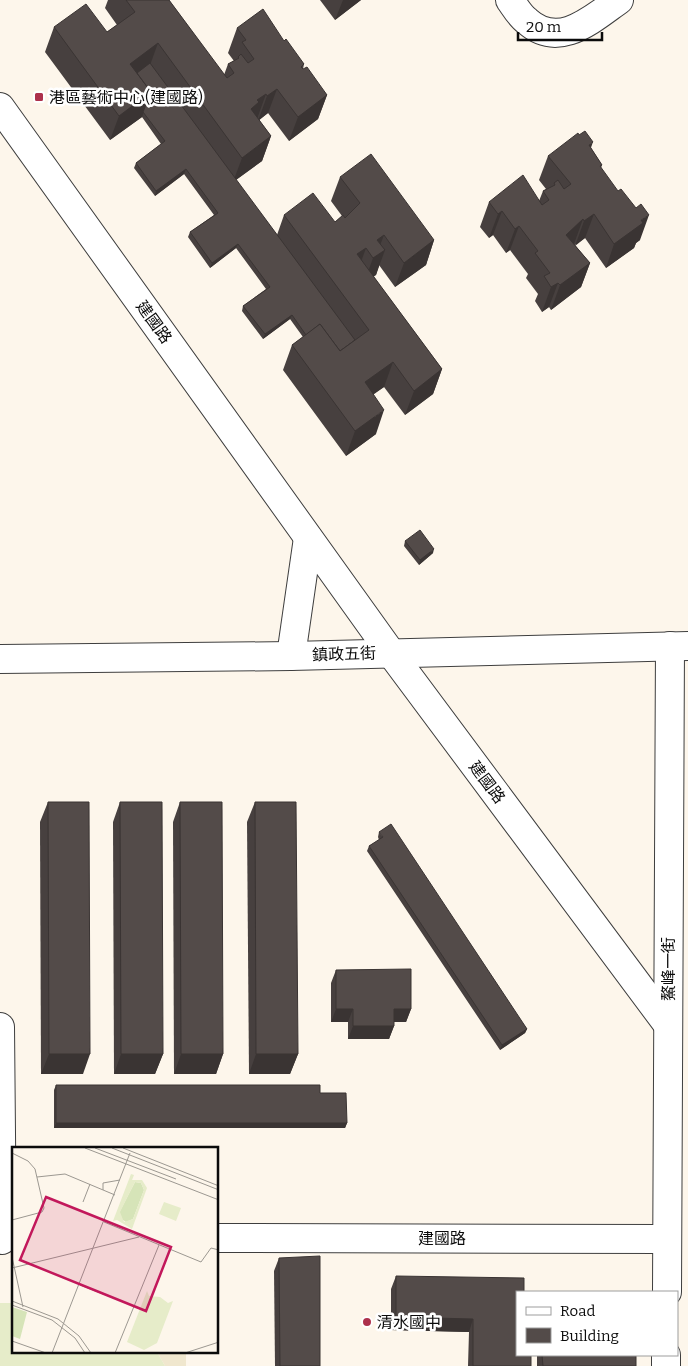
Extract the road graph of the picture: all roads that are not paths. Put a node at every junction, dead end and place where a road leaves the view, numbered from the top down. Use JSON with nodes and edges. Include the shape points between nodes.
{"nodes":[{"id":1,"x":510,"y":0,"type":"edge"},
{"id":2,"x":620,"y":0,"type":"edge"},
{"id":3,"x":0,"y":107,"type":"edge"},
{"id":4,"x":308,"y":538,"type":"junction"},
{"id":5,"x":679,"y":646,"type":"edge"},
{"id":6,"x":391,"y":653,"type":"junction"},
{"id":7,"x":291,"y":656,"type":"junction"},
{"id":8,"x":0,"y":659,"type":"edge"},
{"id":9,"x":668,"y":1025,"type":"junction"},
{"id":10,"x":0,"y":1027,"type":"edge"},
{"id":11,"x":219,"y":1238,"type":"edge"},
{"id":12,"x":667,"y":1239,"type":"junction"},
{"id":13,"x":5,"y":1240,"type":"edge"},
{"id":14,"x":667,"y":1291,"type":"edge"}],
"edges":[{"from":1,"to":2,"type":"street","via":[[526,21],[538,29],[560,33],[576,30]]},
{"from":3,"to":4,"type":"street","name":"建國路"},
{"from":4,"to":6,"type":"street","name":"建國路"},
{"from":4,"to":7,"type":"street"},
{"from":5,"to":6,"type":"street","name":"鎮政五街"},
{"from":5,"to":9,"type":"street","name":"鰲峰一街"},
{"from":6,"to":7,"type":"street","name":"鎮政五街"},
{"from":6,"to":9,"type":"street","name":"建國路"},
{"from":7,"to":8,"type":"street","name":"鎮政五街"},
{"from":9,"to":12,"type":"street","name":"鰲峰一街"},
{"from":10,"to":13,"type":"street"},
{"from":11,"to":12,"type":"street","name":"建國路"},
{"from":12,"to":14,"type":"street","name":"鰲峰一街"}]}
